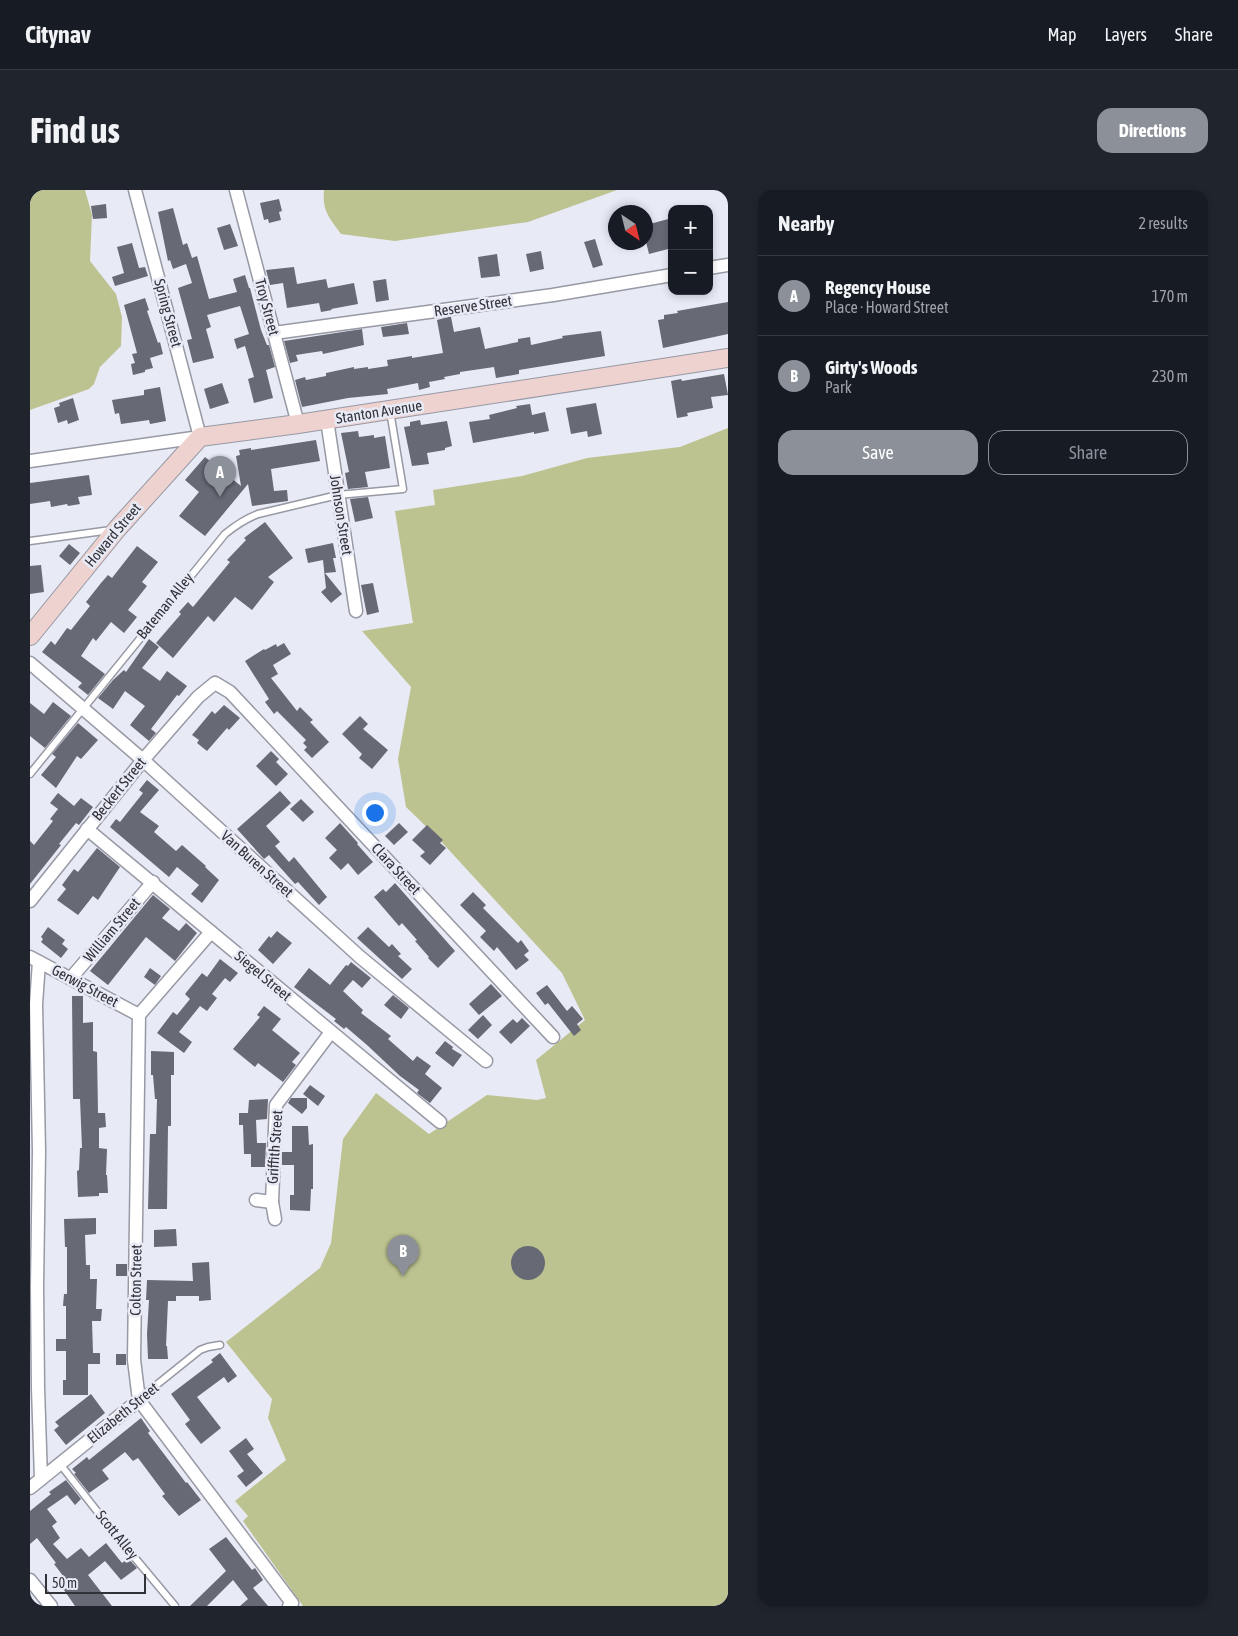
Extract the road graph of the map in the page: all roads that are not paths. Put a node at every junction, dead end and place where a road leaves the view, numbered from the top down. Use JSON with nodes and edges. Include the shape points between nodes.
{"nodes":[{"id":1,"x":135,"y":190,"type":"edge"},
{"id":2,"x":236,"y":190,"type":"edge"},
{"id":3,"x":728,"y":265,"type":"edge"},
{"id":4,"x":713,"y":267,"type":"edge"},
{"id":5,"x":668,"y":276,"type":"edge"},
{"id":6,"x":274,"y":333,"type":"junction"},
{"id":7,"x":728,"y":358,"type":"edge"},
{"id":8,"x":389,"y":410,"type":"junction"},
{"id":9,"x":327,"y":420,"type":"junction"},
{"id":10,"x":298,"y":424,"type":"junction"},
{"id":11,"x":200,"y":436,"type":"junction"},
{"id":12,"x":30,"y":460,"type":"edge"},
{"id":13,"x":338,"y":495,"type":"junction"},
{"id":14,"x":117,"y":530,"type":"junction"},
{"id":15,"x":30,"y":541,"type":"edge"},
{"id":16,"x":356,"y":611,"type":"dead end"},
{"id":17,"x":30,"y":636,"type":"edge"},
{"id":18,"x":30,"y":663,"type":"edge"},
{"id":19,"x":215,"y":682,"type":"joint"},
{"id":20,"x":83,"y":707,"type":"junction"},
{"id":21,"x":143,"y":760,"type":"junction"},
{"id":22,"x":30,"y":774,"type":"edge"},
{"id":23,"x":87,"y":829,"type":"junction"},
{"id":24,"x":153,"y":882,"type":"junction"},
{"id":25,"x":30,"y":901,"type":"edge"},
{"id":26,"x":211,"y":932,"type":"junction"},
{"id":27,"x":35,"y":960,"type":"edge"},
{"id":28,"x":72,"y":978,"type":"junction"},
{"id":29,"x":139,"y":1015,"type":"junction"},
{"id":30,"x":331,"y":1032,"type":"junction"},
{"id":31,"x":553,"y":1037,"type":"dead end"},
{"id":32,"x":486,"y":1061,"type":"dead end"},
{"id":33,"x":440,"y":1122,"type":"dead end"},
{"id":34,"x":35,"y":1151,"type":"edge"},
{"id":35,"x":256,"y":1200,"type":"dead end"},
{"id":36,"x":272,"y":1202,"type":"junction"},
{"id":37,"x":275,"y":1219,"type":"dead end"},
{"id":38,"x":220,"y":1345,"type":"dead end"},
{"id":39,"x":139,"y":1400,"type":"junction"},
{"id":40,"x":60,"y":1464,"type":"junction"},
{"id":41,"x":41,"y":1479,"type":"junction"},
{"id":42,"x":30,"y":1488,"type":"edge"},
{"id":43,"x":30,"y":1580,"type":"edge"},
{"id":44,"x":291,"y":1604,"type":"edge"},
{"id":45,"x":50,"y":1606,"type":"edge"},
{"id":46,"x":175,"y":1606,"type":"edge"}],
"edges":[{"from":1,"to":11,"type":"street","name":"Spring Street"},
{"from":2,"to":6,"type":"street","name":"Troy Street"},
{"from":3,"to":4,"type":"street"},
{"from":5,"to":6,"type":"street","name":"Reserve Street","via":[[553,295]]},
{"from":6,"to":10,"type":"street","name":"Troy Street"},
{"from":7,"to":8,"type":"street","name":"Stanton Avenue"},
{"from":8,"to":9,"type":"street","name":"Stanton Avenue"},
{"from":8,"to":13,"type":"lane","name":"Bateman Alley","via":[[403,488]]},
{"from":9,"to":10,"type":"street","name":"Stanton Avenue"},
{"from":9,"to":13,"type":"street","name":"Johnson Street"},
{"from":10,"to":11,"type":"street","name":"Stanton Avenue"},
{"from":11,"to":12,"type":"street","name":"Stanton Avenue"},
{"from":11,"to":14,"type":"street","name":"Howard Street"},
{"from":13,"to":16,"type":"street","name":"Johnson Street"},
{"from":13,"to":20,"type":"lane","name":"Bateman Alley","via":[[246,518],[225,534]]},
{"from":14,"to":15,"type":"lane"},
{"from":14,"to":17,"type":"street","name":"Howard Street"},
{"from":18,"to":20,"type":"street","name":"Van Buren Street"},
{"from":19,"to":21,"type":"street","name":"Beckert Street"},
{"from":19,"to":31,"type":"street","name":"Clara Street","via":[[230,692]]},
{"from":20,"to":21,"type":"street","name":"Van Buren Street"},
{"from":20,"to":22,"type":"lane","name":"Bateman Alley"},
{"from":21,"to":23,"type":"street","name":"Beckert Street"},
{"from":21,"to":32,"type":"street","name":"Van Buren Street","via":[[360,957]]},
{"from":23,"to":24,"type":"street","name":"Siegel Street"},
{"from":23,"to":25,"type":"street","name":"Beckert Street"},
{"from":24,"to":26,"type":"street","name":"Siegel Street"},
{"from":24,"to":28,"type":"street","name":"William Street"},
{"from":26,"to":29,"type":"street"},
{"from":26,"to":30,"type":"street","name":"Siegel Street"},
{"from":27,"to":28,"type":"street","name":"Gerwig Street"},
{"from":27,"to":34,"type":"street"},
{"from":28,"to":29,"type":"street","name":"Gerwig Street"},
{"from":29,"to":39,"type":"street","name":"Colton Street","via":[[134,1360]]},
{"from":30,"to":33,"type":"street","name":"Siegel Street"},
{"from":30,"to":36,"type":"street","name":"Griffith Street","via":[[276,1106]]},
{"from":34,"to":41,"type":"street"},
{"from":35,"to":36,"type":"street"},
{"from":36,"to":37,"type":"street","name":"Griffith Street"},
{"from":38,"to":39,"type":"lane","name":"Elizabeth Street","via":[[200,1350]]},
{"from":39,"to":40,"type":"street","name":"Elizabeth Street"},
{"from":39,"to":44,"type":"street","name":"Colton Street"},
{"from":40,"to":41,"type":"street","name":"Elizabeth Street"},
{"from":40,"to":46,"type":"lane","name":"Scott Alley"},
{"from":41,"to":42,"type":"street","name":"Elizabeth Street"},
{"from":43,"to":45,"type":"street"}]}
